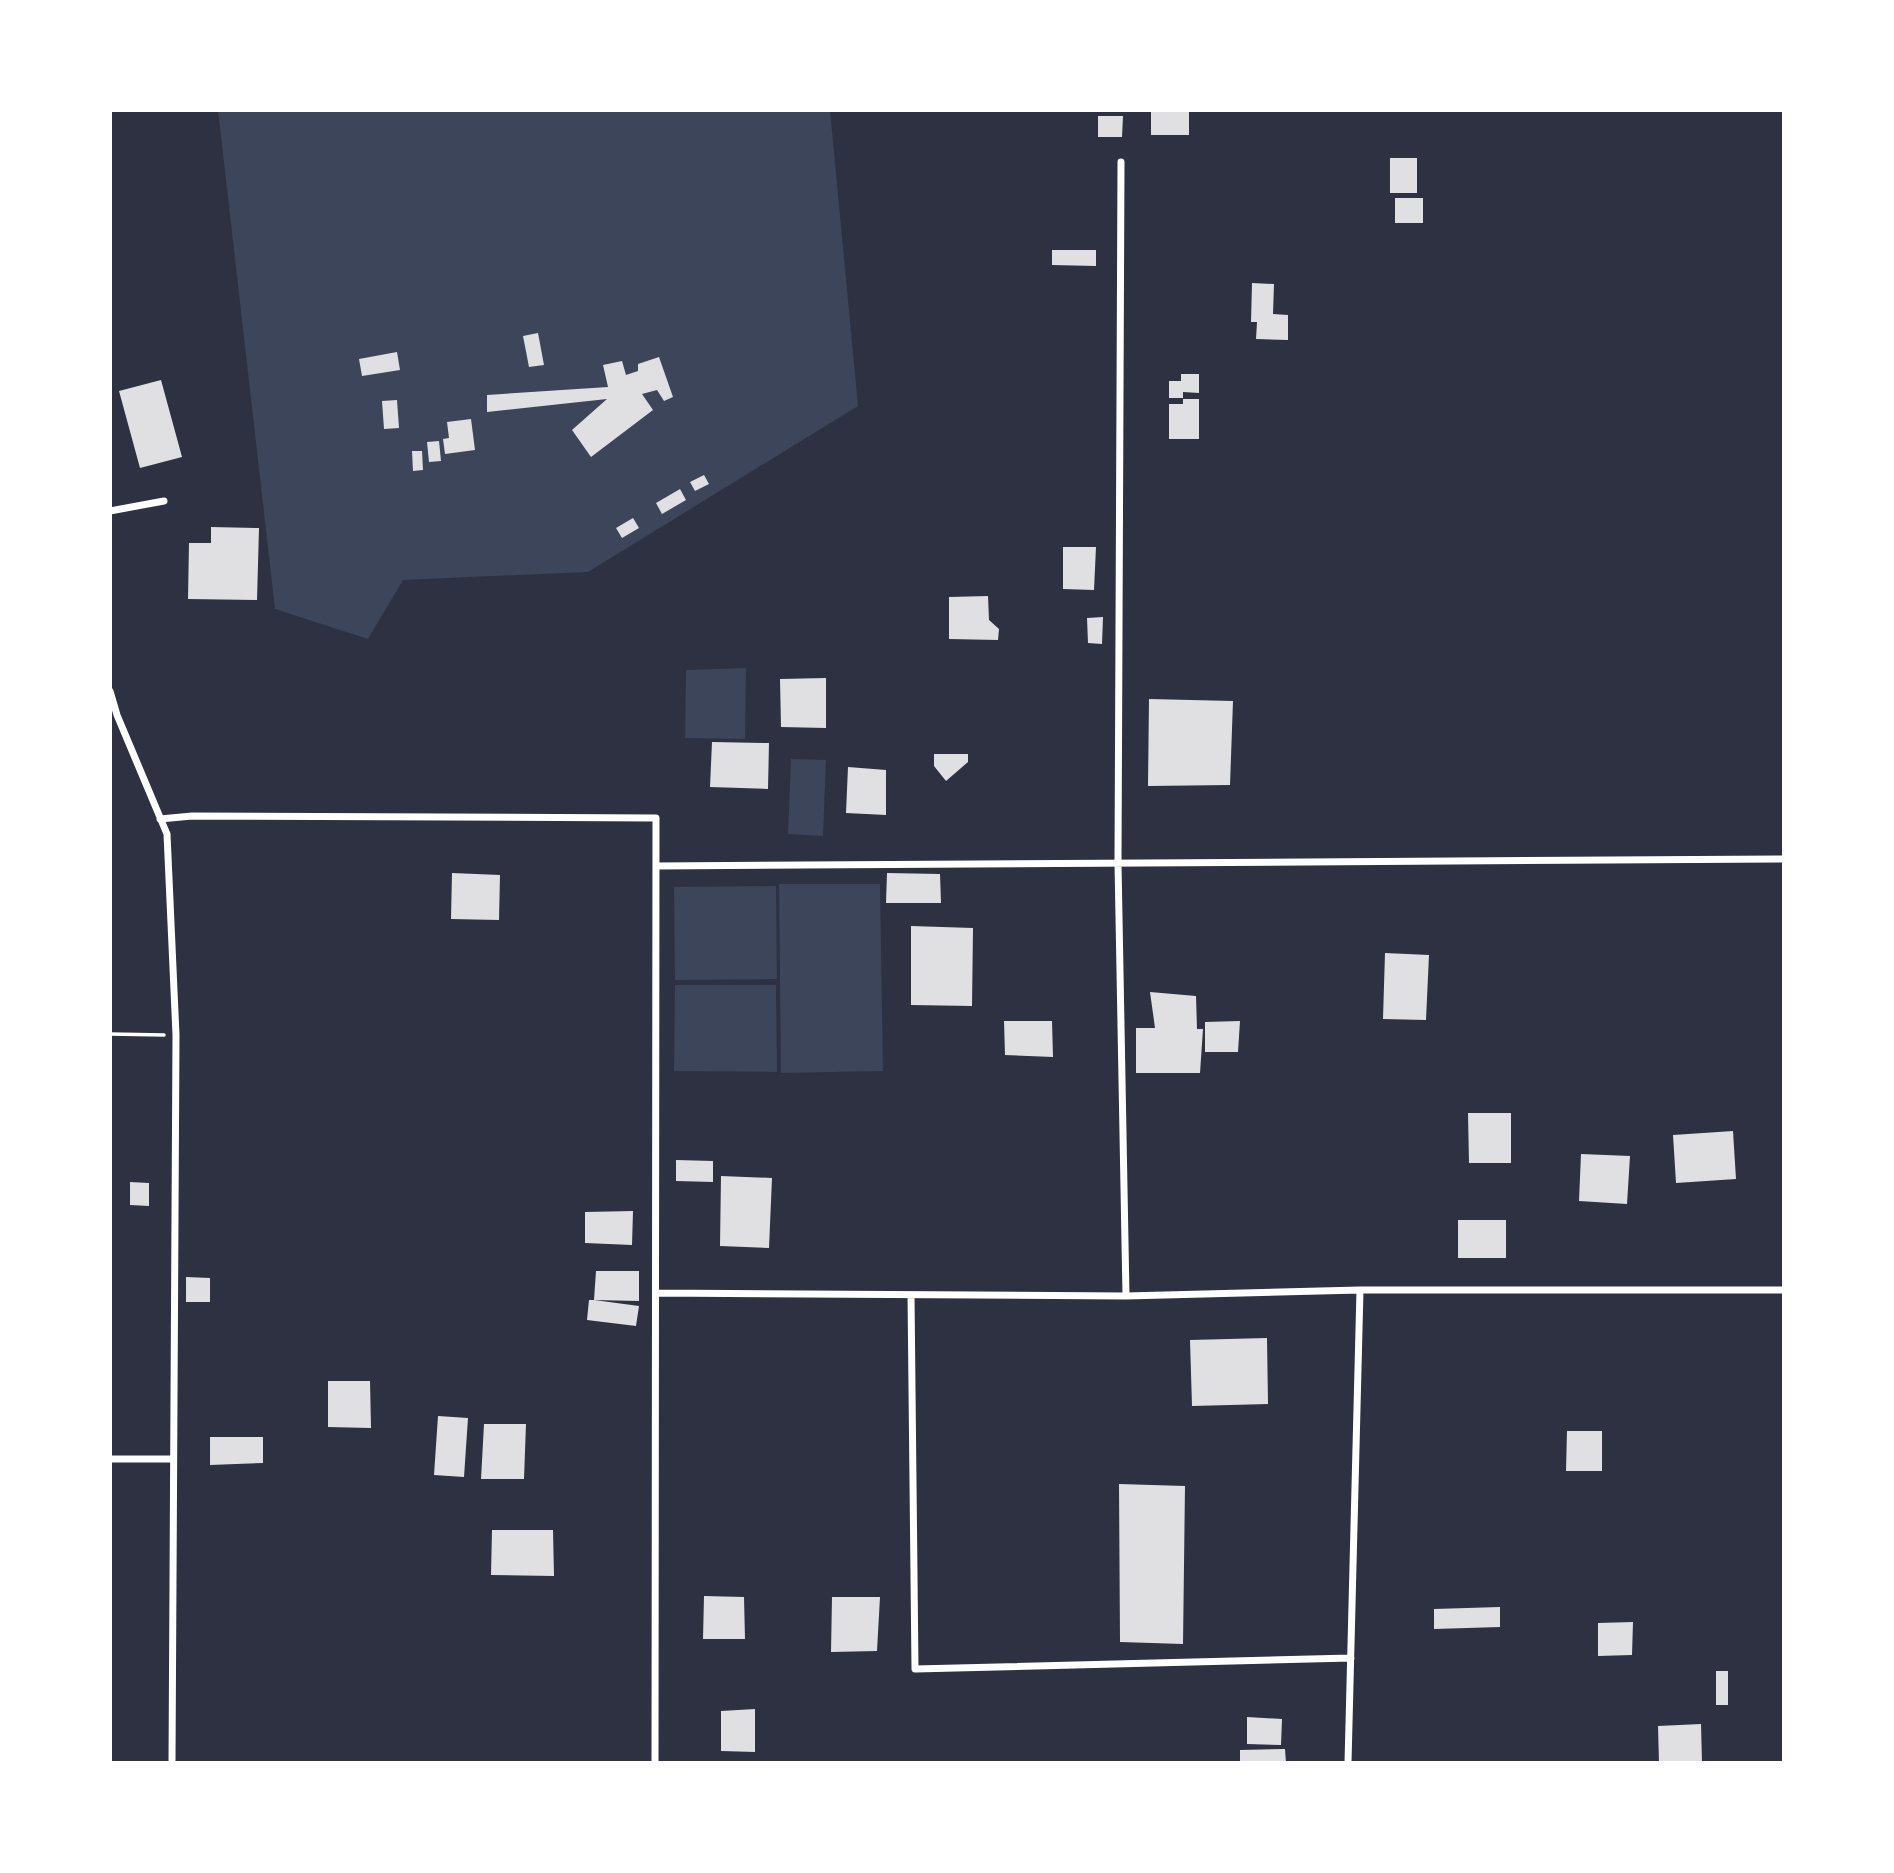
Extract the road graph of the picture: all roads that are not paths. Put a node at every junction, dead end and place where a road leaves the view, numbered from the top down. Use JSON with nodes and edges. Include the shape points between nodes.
{"nodes":[{"id":1,"x":1121,"y":162,"type":"dead end"},
{"id":2,"x":164,"y":501,"type":"dead end"},
{"id":3,"x":110,"y":511,"type":"edge"},
{"id":4,"x":110,"y":691,"type":"edge"},
{"id":5,"x":160,"y":819,"type":"junction"},
{"id":6,"x":1784,"y":859,"type":"edge"},
{"id":7,"x":1118,"y":863,"type":"junction"},
{"id":8,"x":656,"y":866,"type":"junction"},
{"id":9,"x":1360,"y":1290,"type":"junction"},
{"id":10,"x":1784,"y":1290,"type":"edge"},
{"id":11,"x":656,"y":1293,"type":"junction"},
{"id":12,"x":911,"y":1295,"type":"junction"},
{"id":13,"x":1126,"y":1296,"type":"junction"},
{"id":14,"x":110,"y":1459,"type":"edge"},
{"id":15,"x":173,"y":1459,"type":"junction"},
{"id":16,"x":1351,"y":1658,"type":"junction"},
{"id":17,"x":172,"y":1763,"type":"edge"},
{"id":18,"x":655,"y":1763,"type":"edge"},
{"id":19,"x":1348,"y":1763,"type":"edge"}],
"edges":[{"from":1,"to":7,"type":"street"},
{"from":2,"to":3,"type":"street"},
{"from":4,"to":5,"type":"street"},
{"from":5,"to":8,"type":"street","via":[[656,818]]},
{"from":5,"to":15,"type":"street","via":[[167,834],[176,1035]]},
{"from":6,"to":7,"type":"street"},
{"from":7,"to":8,"type":"street"},
{"from":7,"to":13,"type":"street"},
{"from":8,"to":11,"type":"street"},
{"from":9,"to":10,"type":"street"},
{"from":9,"to":13,"type":"street"},
{"from":9,"to":16,"type":"street"},
{"from":11,"to":12,"type":"street"},
{"from":11,"to":18,"type":"street"},
{"from":12,"to":13,"type":"street"},
{"from":12,"to":16,"type":"street","via":[[915,1669]]},
{"from":14,"to":15,"type":"street"},
{"from":15,"to":17,"type":"street"},
{"from":16,"to":19,"type":"street"}]}
